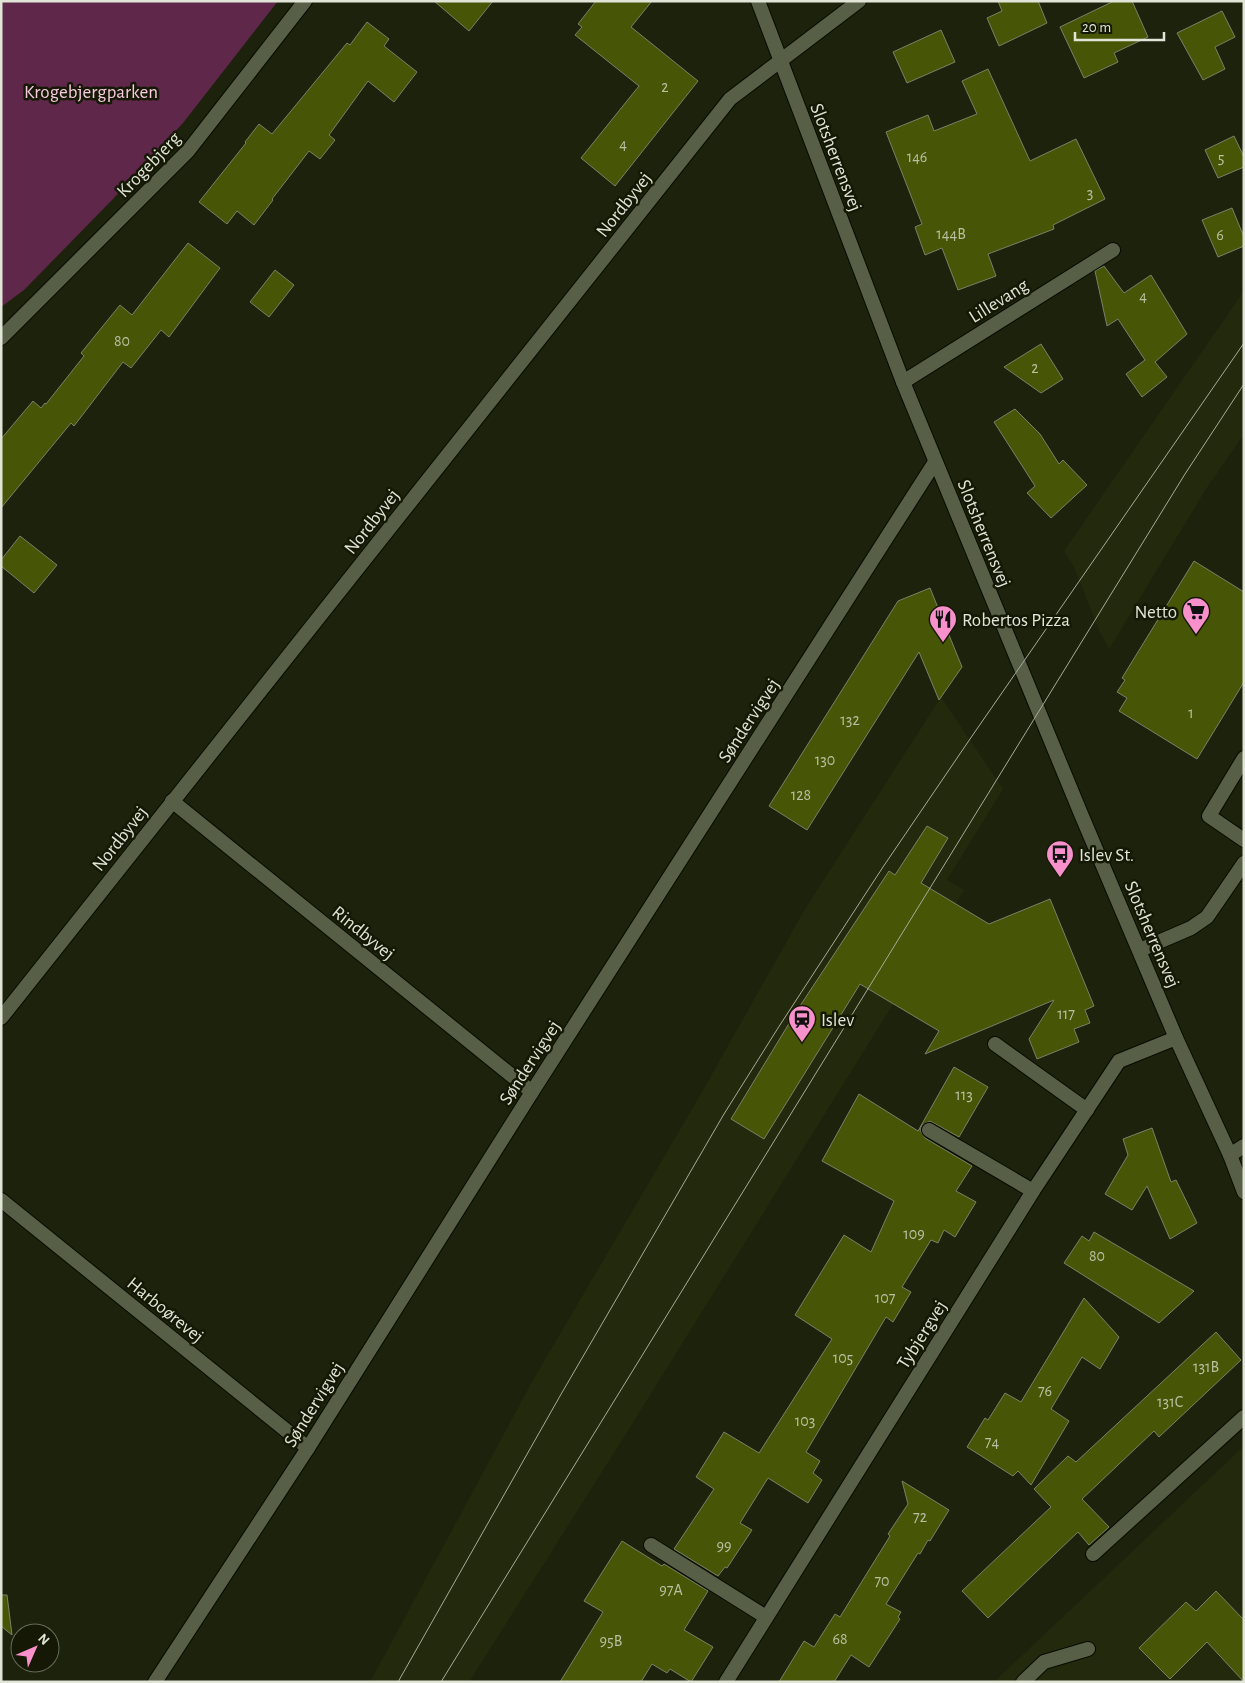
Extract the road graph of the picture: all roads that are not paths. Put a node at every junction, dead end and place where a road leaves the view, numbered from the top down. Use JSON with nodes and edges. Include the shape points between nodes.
{"nodes":[{"id":1,"x":305,"y":1,"type":"edge"},
{"id":2,"x":758,"y":1,"type":"edge"},
{"id":3,"x":859,"y":1,"type":"edge"},
{"id":4,"x":781,"y":59,"type":"junction"},
{"id":5,"x":1113,"y":250,"type":"dead end"},
{"id":6,"x":1,"y":338,"type":"edge"},
{"id":7,"x":903,"y":382,"type":"junction"},
{"id":8,"x":935,"y":462,"type":"junction"},
{"id":9,"x":1244,"y":758,"type":"edge"},
{"id":10,"x":172,"y":801,"type":"junction"},
{"id":11,"x":1244,"y":840,"type":"edge"},
{"id":12,"x":1244,"y":863,"type":"edge"},
{"id":13,"x":1140,"y":950,"type":"junction"},
{"id":14,"x":1,"y":1018,"type":"edge"},
{"id":15,"x":1176,"y":1038,"type":"junction"},
{"id":16,"x":995,"y":1044,"type":"dead end"},
{"id":17,"x":532,"y":1092,"type":"junction"},
{"id":18,"x":1087,"y":1110,"type":"junction"},
{"id":19,"x":929,"y":1130,"type":"dead end"},
{"id":20,"x":1244,"y":1146,"type":"edge"},
{"id":21,"x":1230,"y":1155,"type":"junction"},
{"id":22,"x":1033,"y":1191,"type":"junction"},
{"id":23,"x":1244,"y":1192,"type":"edge"},
{"id":24,"x":1,"y":1200,"type":"edge"},
{"id":25,"x":1244,"y":1416,"type":"edge"},
{"id":26,"x":308,"y":1448,"type":"junction"},
{"id":27,"x":651,"y":1545,"type":"dead end"},
{"id":28,"x":1093,"y":1554,"type":"dead end"},
{"id":29,"x":766,"y":1617,"type":"junction"},
{"id":30,"x":1088,"y":1649,"type":"dead end"},
{"id":31,"x":155,"y":1682,"type":"edge"},
{"id":32,"x":726,"y":1682,"type":"edge"},
{"id":33,"x":1023,"y":1682,"type":"edge"}],
"edges":[{"from":1,"to":6,"type":"street","name":"Krogebjerg","via":[[188,151]]},
{"from":2,"to":4,"type":"street","name":"Slotsherrensvej"},
{"from":3,"to":4,"type":"street","name":"Nordbyvej"},
{"from":4,"to":7,"type":"street","name":"Slotsherrensvej"},
{"from":4,"to":10,"type":"street","name":"Nordbyvej","via":[[730,99]]},
{"from":5,"to":7,"type":"street","name":"Lillevang"},
{"from":7,"to":8,"type":"street","name":"Slotsherrensvej"},
{"from":8,"to":13,"type":"street","name":"Slotsherrensvej"},
{"from":8,"to":17,"type":"street","name":"Søndervigvej"},
{"from":9,"to":11,"type":"street","via":[[1208,816]]},
{"from":10,"to":14,"type":"street","name":"Nordbyvej"},
{"from":10,"to":17,"type":"street","name":"Rindbyvej"},
{"from":12,"to":13,"type":"street","via":[[1207,918]]},
{"from":13,"to":15,"type":"street","name":"Slotsherrensvej"},
{"from":15,"to":18,"type":"street","name":"Tybjergvej","via":[[1120,1061]]},
{"from":15,"to":21,"type":"street","name":"Slotsherrensvej"},
{"from":16,"to":18,"type":"street"},
{"from":17,"to":26,"type":"street","name":"Søndervigvej"},
{"from":18,"to":22,"type":"street","name":"Tybjergvej"},
{"from":19,"to":22,"type":"street"},
{"from":20,"to":21,"type":"street"},
{"from":21,"to":23,"type":"street","name":"Slotsherrensvej"},
{"from":22,"to":29,"type":"street","name":"Tybjergvej"},
{"from":24,"to":26,"type":"street","name":"Harboørevej"},
{"from":25,"to":28,"type":"street"},
{"from":26,"to":31,"type":"street","name":"Søndervigvej"},
{"from":27,"to":29,"type":"street"},
{"from":29,"to":32,"type":"street","name":"Tybjergvej"},
{"from":30,"to":33,"type":"street","via":[[1044,1662]]}]}
